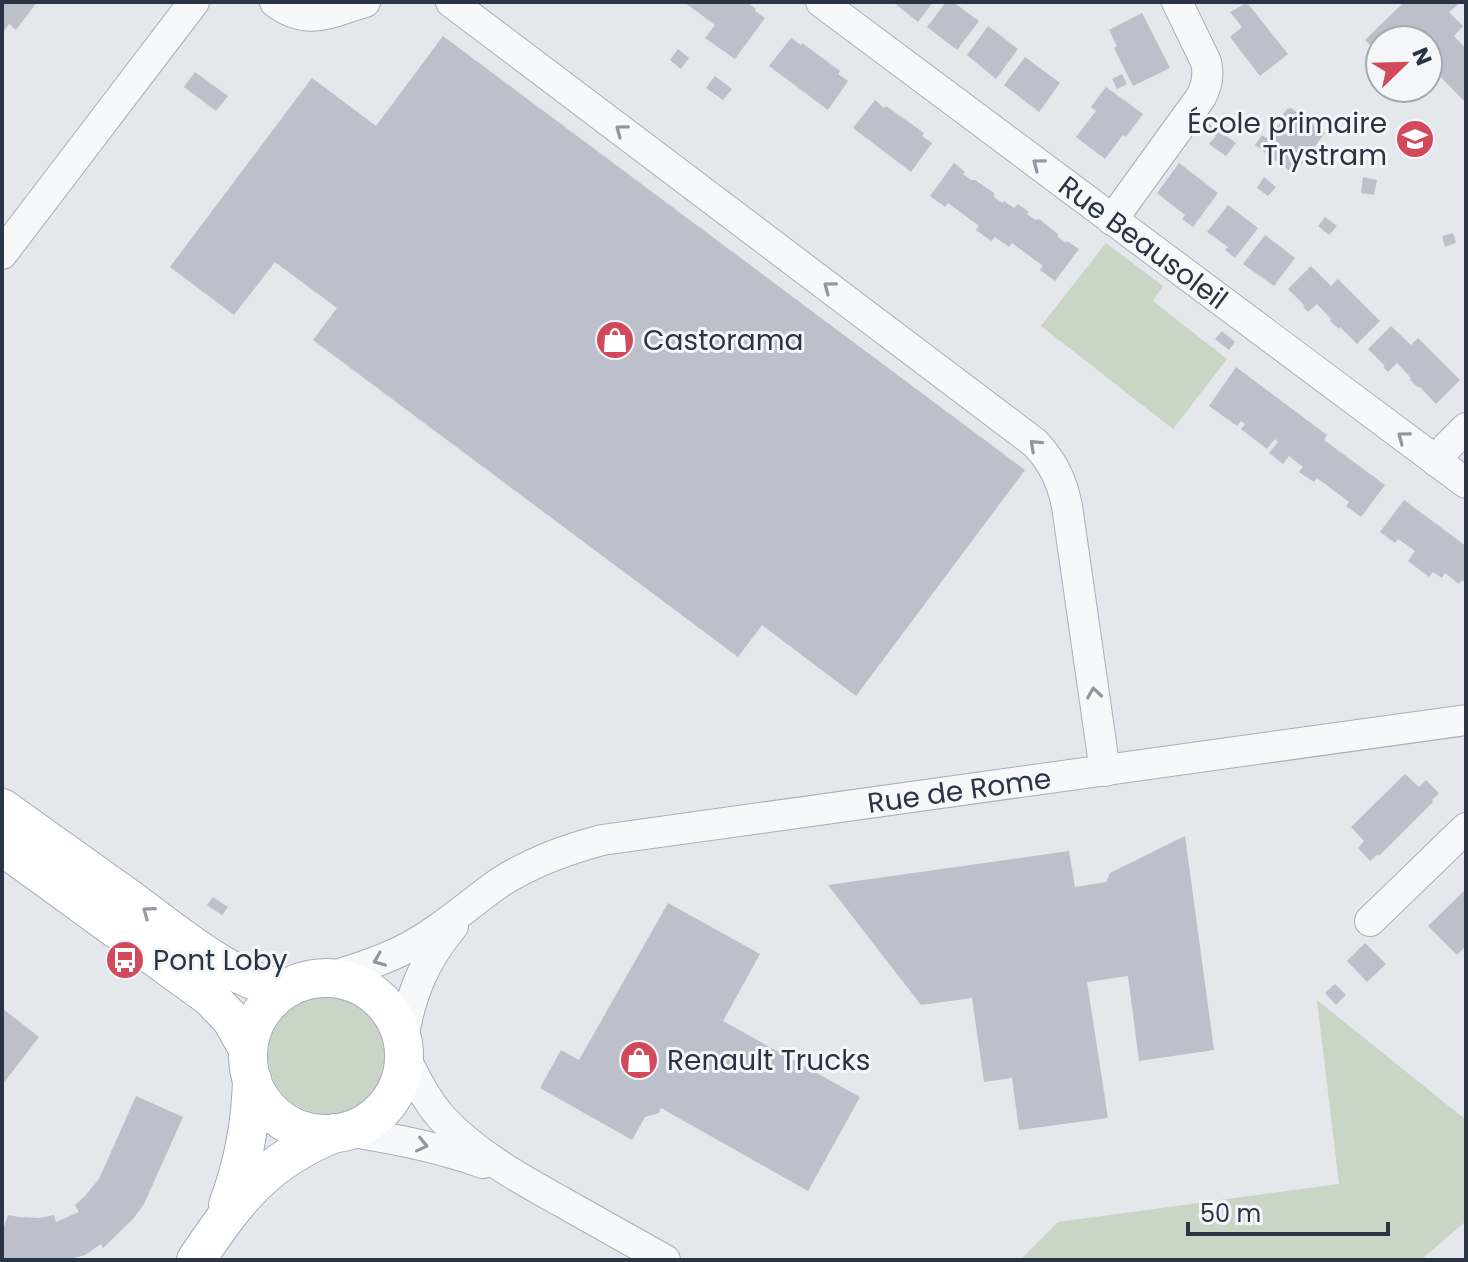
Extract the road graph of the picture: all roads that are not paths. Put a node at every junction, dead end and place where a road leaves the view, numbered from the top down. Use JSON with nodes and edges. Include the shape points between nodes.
{"nodes":[{"id":1,"x":194,"y":2,"type":"edge"},
{"id":2,"x":275,"y":2,"type":"edge"},
{"id":3,"x":365,"y":2,"type":"edge"},
{"id":4,"x":451,"y":2,"type":"edge"},
{"id":5,"x":821,"y":2,"type":"edge"},
{"id":6,"x":1177,"y":2,"type":"edge"},
{"id":7,"x":1112,"y":220,"type":"junction"},
{"id":8,"x":2,"y":254,"type":"edge"},
{"id":9,"x":1466,"y":428,"type":"edge"},
{"id":10,"x":1437,"y":462,"type":"junction"},
{"id":11,"x":1466,"y":483,"type":"edge"},
{"id":12,"x":1466,"y":720,"type":"edge"},
{"id":13,"x":1105,"y":771,"type":"junction"},
{"id":14,"x":2,"y":808,"type":"edge"},
{"id":15,"x":1466,"y":828,"type":"edge"},
{"id":16,"x":2,"y":846,"type":"edge"},
{"id":17,"x":470,"y":906,"type":"junction"},
{"id":18,"x":1370,"y":921,"type":"dead end"},
{"id":19,"x":326,"y":978,"type":"junction"},
{"id":20,"x":288,"y":988,"type":"junction"},
{"id":21,"x":403,"y":1048,"type":"junction"},
{"id":22,"x":250,"y":1064,"type":"junction"},
{"id":23,"x":340,"y":1132,"type":"junction"},
{"id":24,"x":509,"y":1173,"type":"junction"},
{"id":25,"x":222,"y":1222,"type":"junction"},
{"id":26,"x":196,"y":1260,"type":"edge"},
{"id":27,"x":665,"y":1260,"type":"edge"}],
"edges":[{"from":1,"to":8,"type":"street"},
{"from":2,"to":3,"type":"street","via":[[309,17]]},
{"from":13,"to":4,"type":"street","one_way":true,"via":[[1067,506],[1056,470],[1042,451]]},
{"from":7,"to":5,"type":"street","name":"Rue Beausoleil","one_way":true},
{"from":6,"to":7,"type":"street","via":[[1206,62],[1205,91]]},
{"from":10,"to":7,"type":"street","name":"Rue Beausoleil","one_way":true},
{"from":9,"to":10,"type":"street"},
{"from":10,"to":11,"type":"street","name":"Rue Beausoleil"},
{"from":12,"to":13,"type":"street","name":"Rue de Rome"},
{"from":13,"to":17,"type":"street","name":"Rue de Rome","via":[[602,840],[558,852],[498,884]]},
{"from":20,"to":14,"type":"main road","one_way":true,"via":[[270,987],[221,964]]},
{"from":15,"to":18,"type":"street"},
{"from":16,"to":22,"type":"main road","via":[[210,997],[231,1019]]},
{"from":17,"to":19,"type":"street","name":"Rue de Rome","one_way":true,"via":[[408,947]]},
{"from":17,"to":21,"type":"street","name":"Rue de Rome","via":[[420,974]]},
{"from":19,"to":20,"type":"main road"},
{"from":19,"to":21,"type":"main road","via":[[350,982],[376,997],[392,1015]]},
{"from":20,"to":22,"type":"main road","via":[[271,1000],[252,1029]]},
{"from":21,"to":23,"type":"main road","via":[[398,1083],[380,1112]]},
{"from":21,"to":24,"type":"street","via":[[442,1117]]},
{"from":22,"to":23,"type":"main road","via":[[262,1101],[272,1112],[311,1132]]},
{"from":22,"to":25,"type":"main road","via":[[247,1145]]},
{"from":23,"to":24,"type":"street","one_way":true,"via":[[434,1148]]},
{"from":23,"to":25,"type":"main road","via":[[276,1164]]},
{"from":24,"to":27,"type":"street"},
{"from":25,"to":26,"type":"main road"}]}
